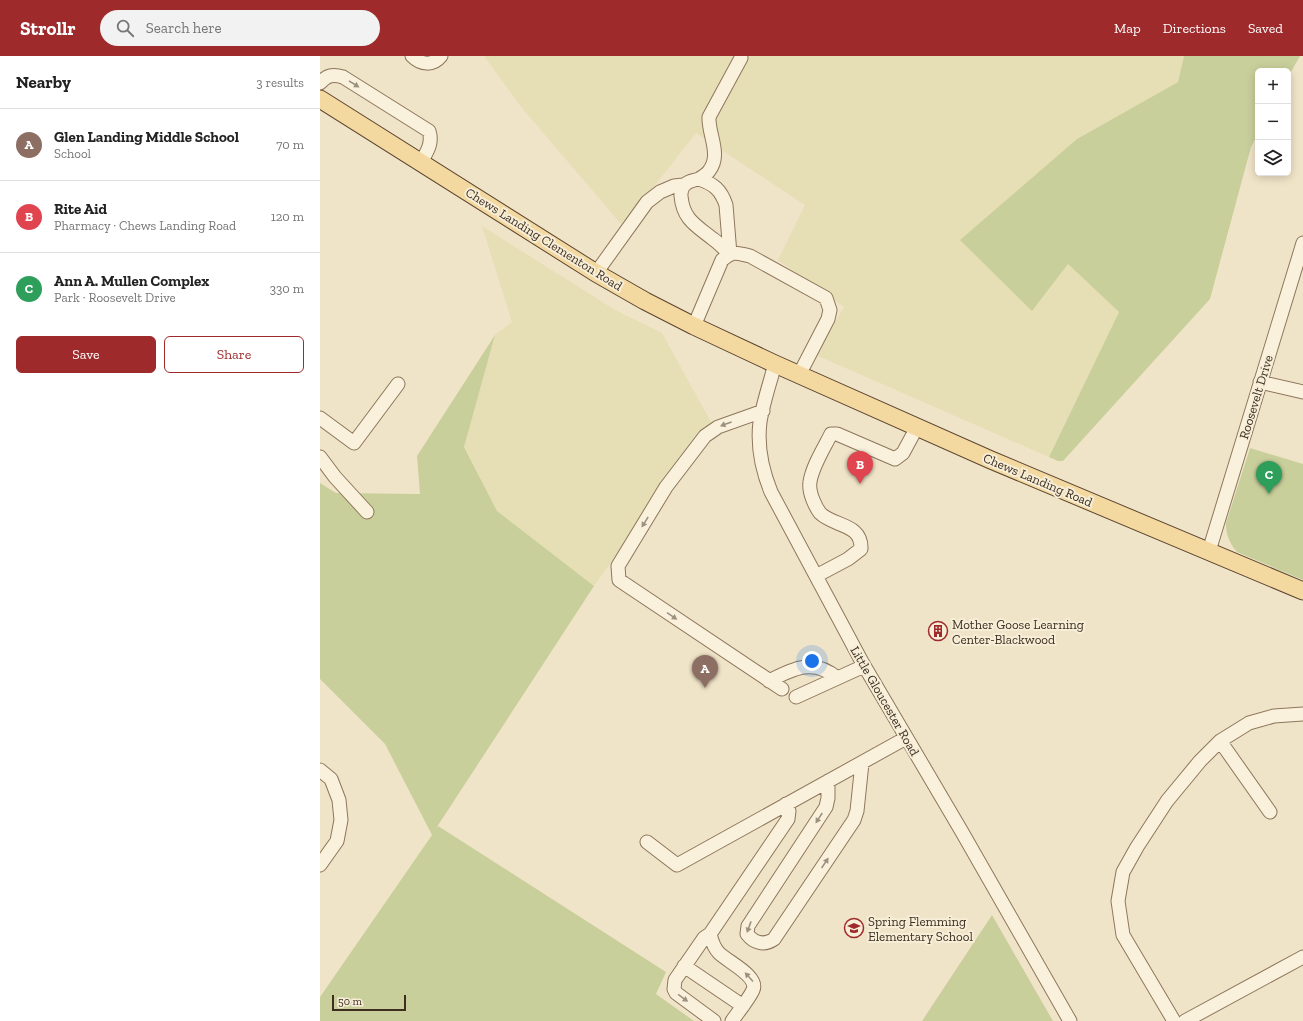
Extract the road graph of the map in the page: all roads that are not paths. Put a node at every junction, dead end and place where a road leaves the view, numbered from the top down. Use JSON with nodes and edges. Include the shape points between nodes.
{"nodes":[{"id":1,"x":412,"y":56,"type":"edge"},
{"id":2,"x":441,"y":56,"type":"edge"},
{"id":3,"x":741,"y":58,"type":"dead end"},
{"id":4,"x":320,"y":83,"type":"edge"},
{"id":5,"x":320,"y":99,"type":"edge"},
{"id":6,"x":421,"y":162,"type":"junction"},
{"id":7,"x":699,"y":179,"type":"junction"},
{"id":8,"x":683,"y":185,"type":"junction"},
{"id":9,"x":1302,"y":250,"type":"edge"},
{"id":10,"x":730,"y":254,"type":"junction"},
{"id":11,"x":596,"y":272,"type":"junction"},
{"id":12,"x":694,"y":326,"type":"junction"},
{"id":13,"x":775,"y":364,"type":"junction"},
{"id":14,"x":799,"y":375,"type":"junction"},
{"id":15,"x":1260,"y":382,"type":"junction"},
{"id":16,"x":398,"y":384,"type":"dead end"},
{"id":17,"x":1303,"y":392,"type":"edge"},
{"id":18,"x":763,"y":411,"type":"junction"},
{"id":19,"x":320,"y":418,"type":"edge"},
{"id":20,"x":917,"y":427,"type":"junction"},
{"id":21,"x":320,"y":457,"type":"edge"},
{"id":22,"x":367,"y":512,"type":"dead end"},
{"id":23,"x":1209,"y":551,"type":"junction"},
{"id":24,"x":816,"y":576,"type":"junction"},
{"id":25,"x":1303,"y":591,"type":"edge"},
{"id":26,"x":864,"y":666,"type":"junction"},
{"id":27,"x":837,"y":678,"type":"junction"},
{"id":28,"x":769,"y":681,"type":"junction"},
{"id":29,"x":782,"y":690,"type":"dead end"},
{"id":30,"x":796,"y":697,"type":"dead end"},
{"id":31,"x":1303,"y":714,"type":"edge"},
{"id":32,"x":906,"y":738,"type":"junction"},
{"id":33,"x":1220,"y":741,"type":"junction"},
{"id":34,"x":862,"y":763,"type":"junction"},
{"id":35,"x":320,"y":770,"type":"edge"},
{"id":36,"x":828,"y":781,"type":"junction"},
{"id":37,"x":786,"y":804,"type":"junction"},
{"id":38,"x":1270,"y":812,"type":"dead end"},
{"id":39,"x":647,"y":842,"type":"dead end"},
{"id":40,"x":320,"y":865,"type":"edge"},
{"id":41,"x":710,"y":934,"type":"junction"},
{"id":42,"x":1302,"y":960,"type":"edge"},
{"id":43,"x":684,"y":966,"type":"junction"},
{"id":44,"x":743,"y":1006,"type":"junction"},
{"id":45,"x":714,"y":1021,"type":"edge"},
{"id":46,"x":732,"y":1021,"type":"edge"},
{"id":47,"x":1070,"y":1021,"type":"edge"},
{"id":48,"x":1174,"y":1021,"type":"edge"},
{"id":49,"x":1185,"y":1021,"type":"edge"}],
"edges":[{"from":1,"to":2,"type":"street","via":[[428,63]]},
{"from":3,"to":7,"type":"street","via":[[709,117],[714,161],[709,171]]},
{"from":4,"to":6,"type":"street","one_way":true,"via":[[335,74],[343,77],[429,131],[431,138],[428,150]]},
{"from":5,"to":6,"type":"main road","name":"Chews Landing Clementon Road"},
{"from":6,"to":11,"type":"main road","name":"Chews Landing Clementon Road"},
{"from":7,"to":8,"type":"street"},
{"from":7,"to":10,"type":"street","via":[[718,189],[724,198]]},
{"from":8,"to":10,"type":"street","via":[[681,200],[688,218]]},
{"from":8,"to":11,"type":"street","via":[[660,192],[647,202]]},
{"from":9,"to":15,"type":"street","name":"Roosevelt Drive"},
{"from":10,"to":12,"type":"street","via":[[722,260]]},
{"from":10,"to":14,"type":"street","via":[[750,256],[826,298],[830,310],[828,319]]},
{"from":11,"to":12,"type":"main road","name":"Chews Landing Clementon Road"},
{"from":12,"to":13,"type":"main road","name":"Chews Landing Clementon Road"},
{"from":13,"to":14,"type":"main road","name":"Chews Landing Road"},
{"from":13,"to":18,"type":"street","name":"Little Gloucester Road"},
{"from":14,"to":20,"type":"main road","name":"Chews Landing Road"},
{"from":15,"to":17,"type":"street"},
{"from":15,"to":23,"type":"street","name":"Roosevelt Drive"},
{"from":16,"to":19,"type":"street","via":[[354,443]]},
{"from":18,"to":24,"type":"street","name":"Little Gloucester Road","via":[[759,447],[764,475]]},
{"from":18,"to":28,"type":"street","one_way":true,"via":[[718,427],[705,436],[666,487],[618,566],[619,580]]},
{"from":20,"to":23,"type":"main road","name":"Chews Landing Road"},
{"from":20,"to":24,"type":"street","via":[[903,454],[895,458],[837,434],[831,434],[812,474],[811,496],[822,515],[855,532],[861,541],[861,549]]},
{"from":21,"to":22,"type":"street"},
{"from":23,"to":25,"type":"main road","name":"Chews Landing Road"},
{"from":24,"to":26,"type":"street","name":"Little Gloucester Road"},
{"from":26,"to":27,"type":"street"},
{"from":26,"to":32,"type":"street","name":"Little Gloucester Road"},
{"from":27,"to":28,"type":"street","via":[[823,668],[809,666]]},
{"from":27,"to":30,"type":"street"},
{"from":28,"to":29,"type":"street"},
{"from":31,"to":33,"type":"street","via":[[1274,716],[1249,723]]},
{"from":32,"to":34,"type":"street"},
{"from":32,"to":47,"type":"street","name":"Little Gloucester Road"},
{"from":33,"to":38,"type":"street"},
{"from":33,"to":48,"type":"street","via":[[1167,801],[1145,834],[1123,872],[1118,901],[1123,934]]},
{"from":34,"to":36,"type":"street"},
{"from":36,"to":34,"type":"street","one_way":true,"via":[[826,808],[748,926],[747,934],[760,943],[765,944],[774,939],[854,820]]},
{"from":35,"to":40,"type":"street","via":[[331,779],[341,820],[337,841]]},
{"from":36,"to":37,"type":"street"},
{"from":37,"to":39,"type":"street","via":[[677,865]]},
{"from":37,"to":41,"type":"street","via":[[789,811],[788,819]]},
{"from":41,"to":43,"type":"street","via":[[704,938]]},
{"from":44,"to":41,"type":"street","one_way":true,"via":[[753,990],[753,980],[718,952],[713,946]]},
{"from":42,"to":49,"type":"street"},
{"from":43,"to":44,"type":"street"},
{"from":43,"to":45,"type":"street","one_way":true,"via":[[675,980],[676,993]]},
{"from":44,"to":46,"type":"street"}]}
